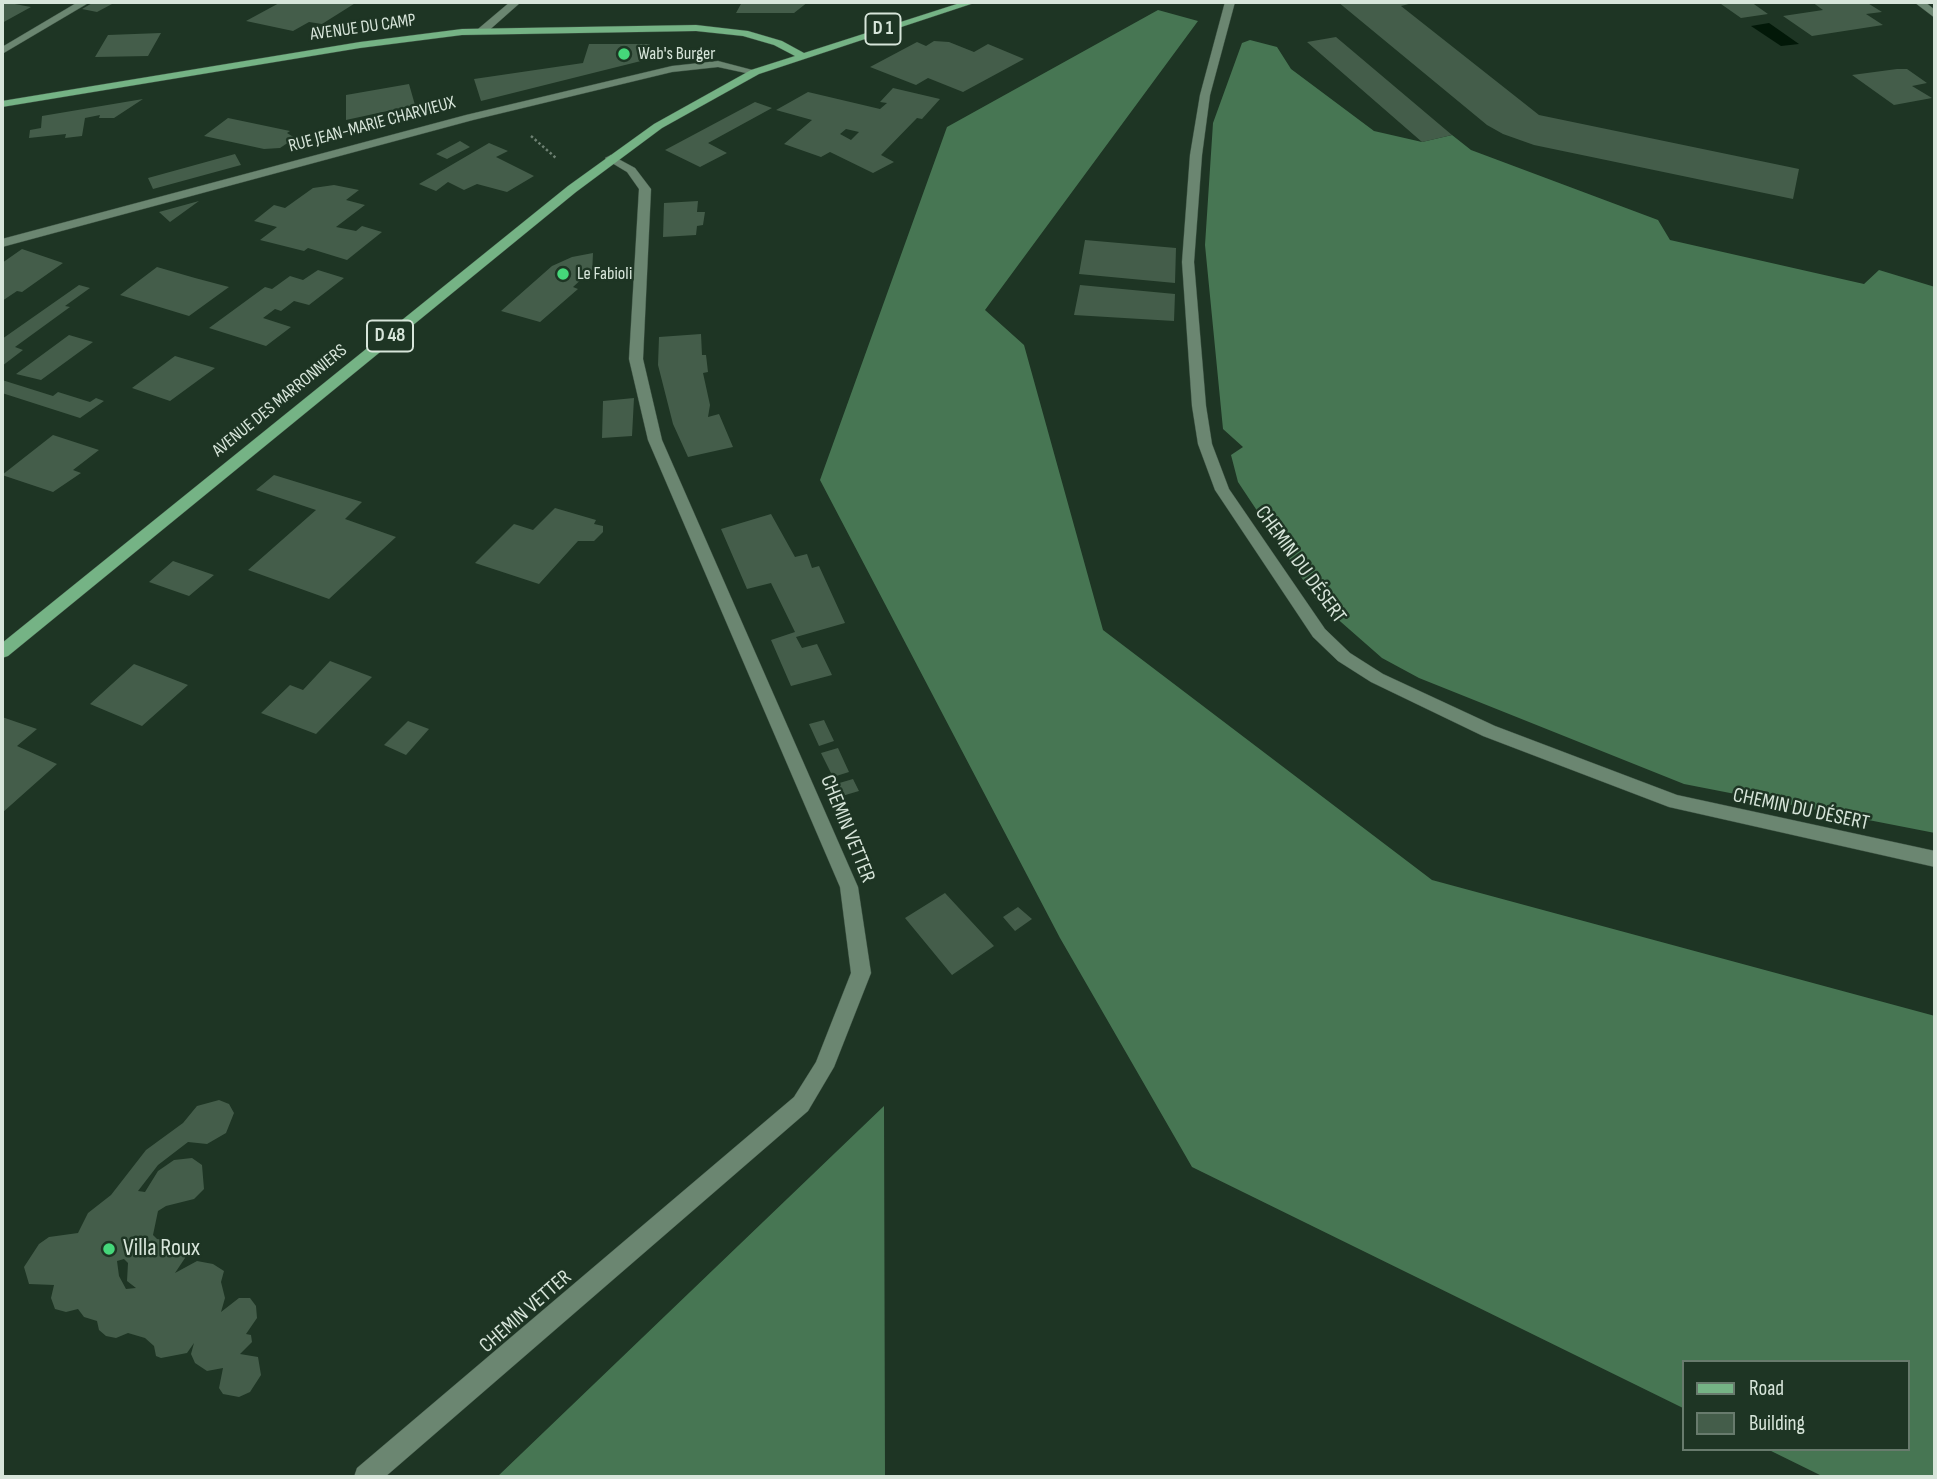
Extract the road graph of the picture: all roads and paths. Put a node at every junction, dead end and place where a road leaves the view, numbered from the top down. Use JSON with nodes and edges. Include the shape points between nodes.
{"nodes":[{"id":1,"x":85,"y":2,"type":"edge"},
{"id":2,"x":516,"y":2,"type":"edge"},
{"id":3,"x":972,"y":2,"type":"edge"},
{"id":4,"x":1230,"y":2,"type":"edge"},
{"id":5,"x":1919,"y":2,"type":"edge"},
{"id":6,"x":1935,"y":15,"type":"edge"},
{"id":7,"x":481,"y":32,"type":"junction"},
{"id":8,"x":2,"y":51,"type":"edge"},
{"id":9,"x":801,"y":55,"type":"junction"},
{"id":10,"x":755,"y":72,"type":"junction"},
{"id":11,"x":2,"y":104,"type":"edge"},
{"id":12,"x":611,"y":158,"type":"junction"},
{"id":13,"x":3,"y":244,"type":"edge"},
{"id":14,"x":2,"y":652,"type":"edge"},
{"id":15,"x":1935,"y":859,"type":"edge"},
{"id":16,"x":366,"y":1477,"type":"edge"}],
"edges":[{"from":1,"to":8,"type":"street"},
{"from":2,"to":7,"type":"street"},
{"from":3,"to":9,"type":"main road","number":"D 1"},
{"from":4,"to":15,"type":"street","name":"CHEMIN DU DÉSERT","via":[[1205,95],[1196,155],[1188,262],[1199,405],[1205,444],[1222,490],[1320,633],[1344,657],[1399,689],[1489,731],[1675,802]]},
{"from":5,"to":6,"type":"street"},
{"from":7,"to":9,"type":"main road","name":"AVENUE DU CAMP","via":[[696,28],[744,33]]},
{"from":7,"to":11,"type":"main road","name":"AVENUE DU CAMP","via":[[360,45]]},
{"from":9,"to":10,"type":"main road","name":"AVENUE DES MARRONNIERS","number":"D 48"},
{"from":10,"to":12,"type":"main road","name":"AVENUE DES MARRONNIERS","number":"D 48"},
{"from":10,"to":13,"type":"street","name":"RUE JEAN-MARIE CHARVIEUX","via":[[718,64],[673,69],[470,117]]},
{"from":12,"to":14,"type":"main road","name":"AVENUE DES MARRONNIERS","number":"D 48"},
{"from":12,"to":16,"type":"street","name":"CHEMIN VETTER","via":[[631,170],[645,189],[636,359],[655,440],[849,887],[861,973],[824,1067],[802,1104]]}]}
